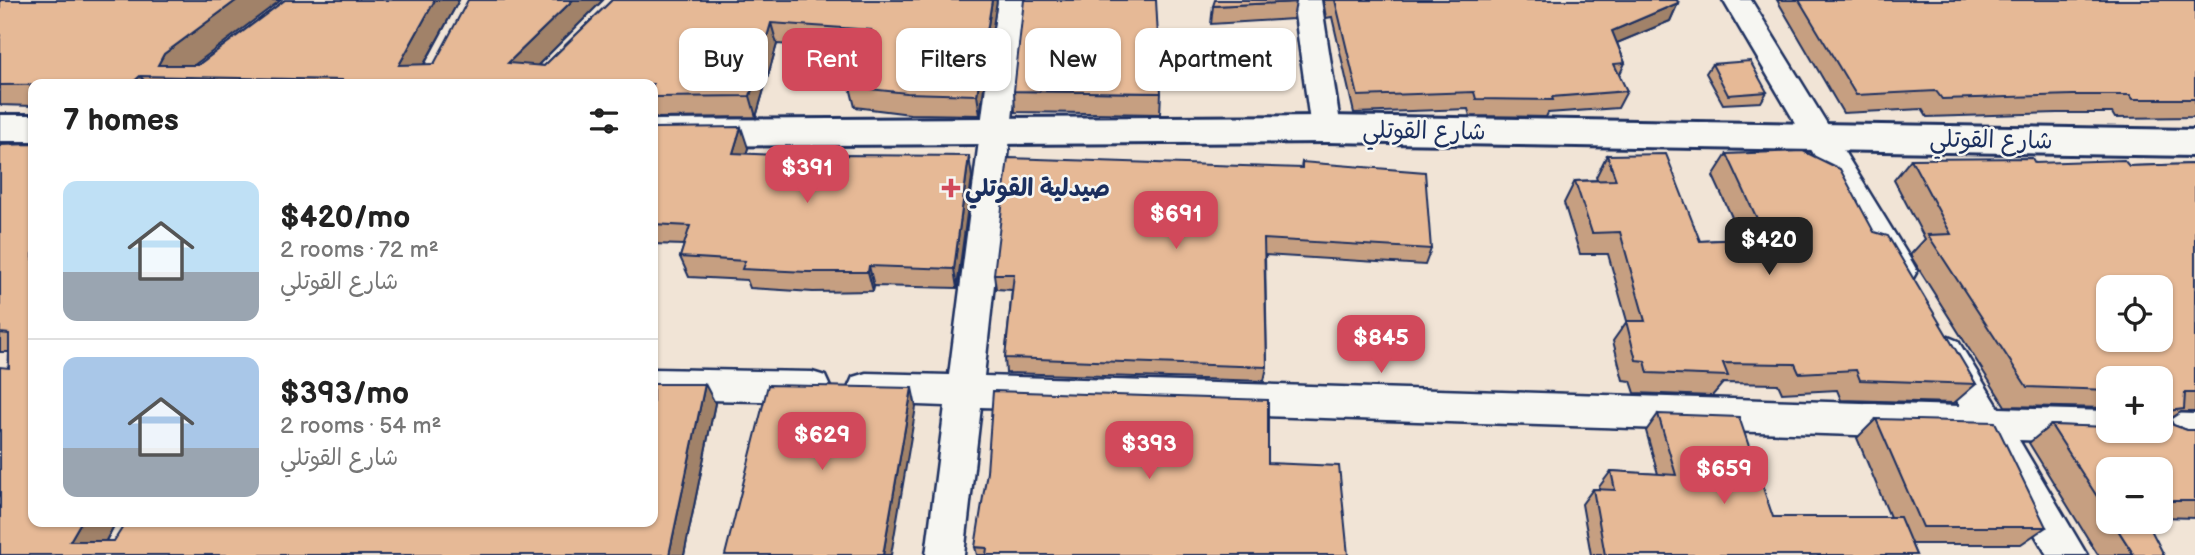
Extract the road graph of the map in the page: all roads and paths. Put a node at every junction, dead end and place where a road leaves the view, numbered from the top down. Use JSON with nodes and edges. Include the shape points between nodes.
{"nodes":[{"id":1,"x":1011,"y":0,"type":"edge"},
{"id":2,"x":1307,"y":0,"type":"edge"},
{"id":3,"x":1737,"y":0,"type":"edge"},
{"id":4,"x":0,"y":128,"type":"edge"},
{"id":5,"x":28,"y":128,"type":"edge"},
{"id":6,"x":1326,"y":129,"type":"junction"},
{"id":7,"x":997,"y":131,"type":"junction"},
{"id":8,"x":658,"y":133,"type":"edge"},
{"id":9,"x":1822,"y":138,"type":"junction"},
{"id":10,"x":2195,"y":143,"type":"edge"},
{"id":11,"x":1912,"y":292,"type":"edge"},
{"id":12,"x":1933,"y":328,"type":"edge"},
{"id":13,"x":658,"y":384,"type":"edge"},
{"id":14,"x":965,"y":390,"type":"junction"},
{"id":15,"x":1989,"y":424,"type":"junction"},
{"id":16,"x":2096,"y":427,"type":"edge"},
{"id":17,"x":2173,"y":429,"type":"edge"},
{"id":18,"x":2195,"y":430,"type":"edge"},
{"id":19,"x":945,"y":555,"type":"edge"},
{"id":20,"x":2068,"y":555,"type":"edge"}],
"edges":[{"from":1,"to":7,"type":"street"},
{"from":2,"to":6,"type":"street"},
{"from":3,"to":9,"type":"street"},
{"from":4,"to":5,"type":"street"},
{"from":6,"to":7,"type":"street","name":"شارع القوتلي"},
{"from":6,"to":9,"type":"street","name":"شارع القوتلي"},
{"from":7,"to":8,"type":"street","name":"شارع القوتلي"},
{"from":7,"to":14,"type":"street"},
{"from":9,"to":10,"type":"street","name":"شارع القوتلي"},
{"from":9,"to":11,"type":"street"},
{"from":12,"to":15,"type":"street"},
{"from":13,"to":14,"type":"street"},
{"from":14,"to":15,"type":"street"},
{"from":14,"to":19,"type":"street"},
{"from":15,"to":16,"type":"street"},
{"from":15,"to":20,"type":"street"},
{"from":17,"to":18,"type":"street"}]}
